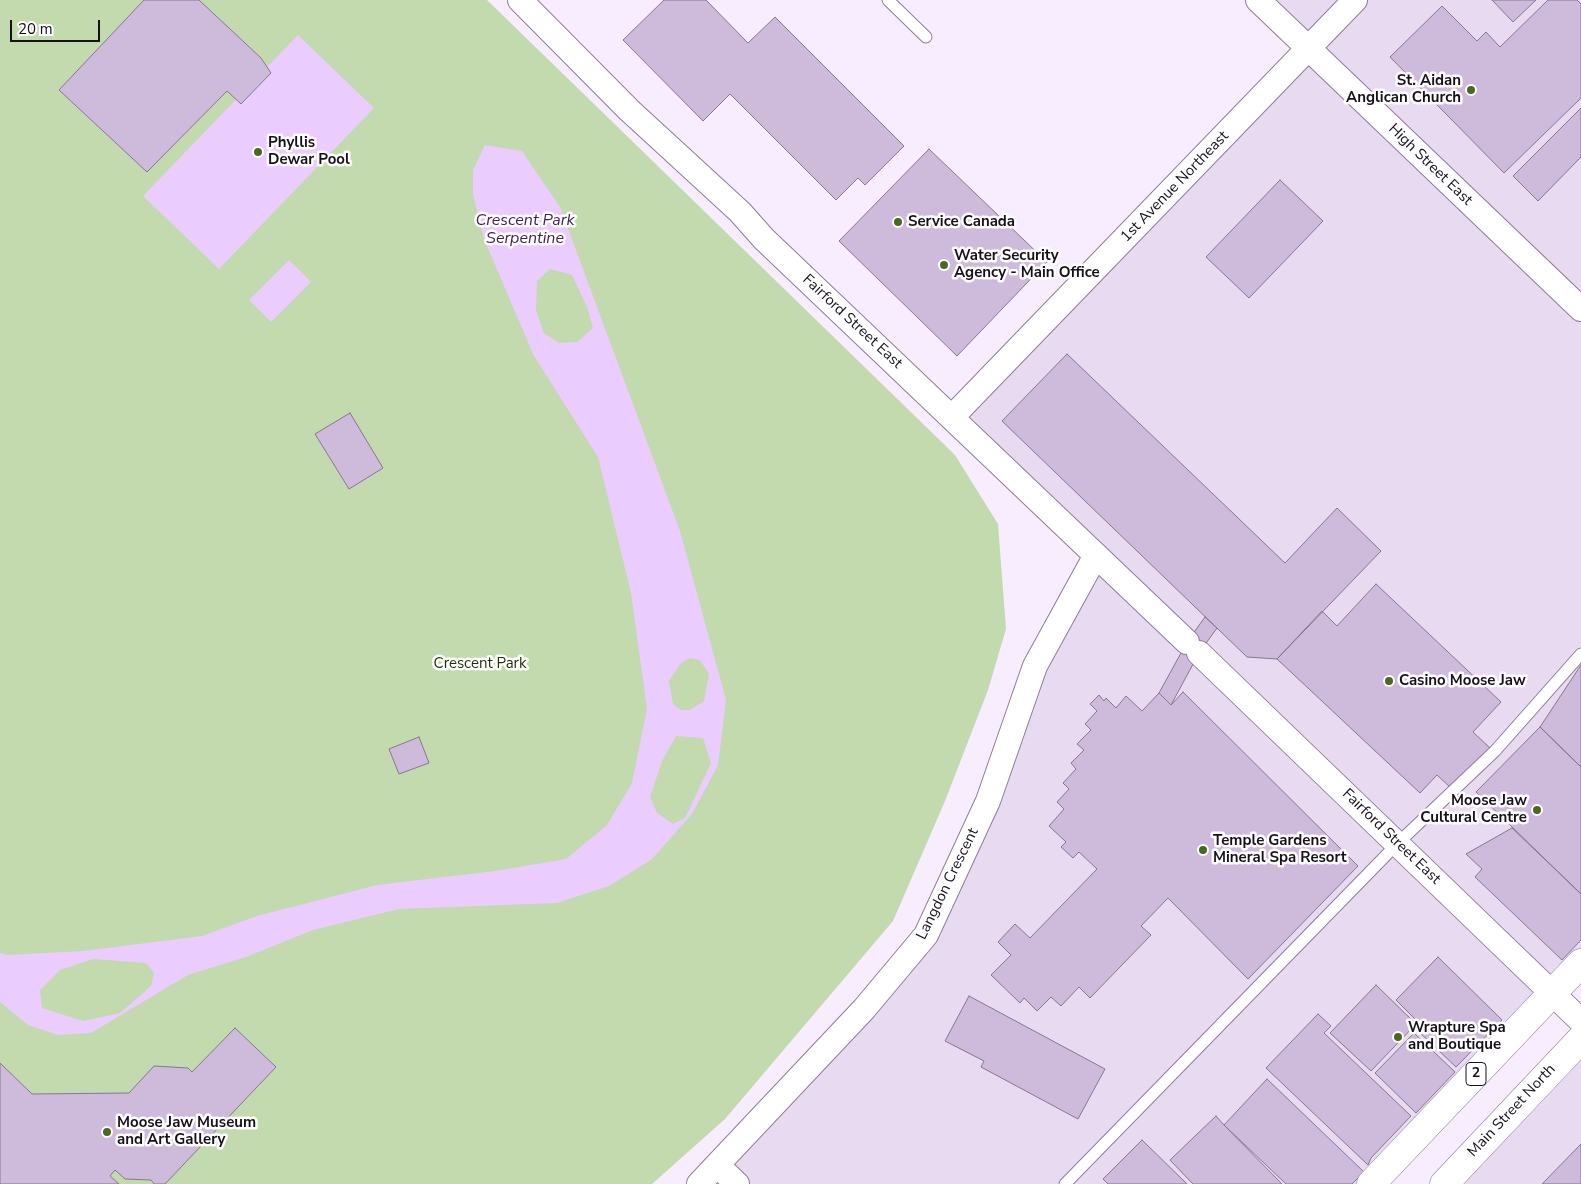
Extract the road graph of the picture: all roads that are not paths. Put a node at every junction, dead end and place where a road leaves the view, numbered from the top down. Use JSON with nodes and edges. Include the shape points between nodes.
{"nodes":[{"id":1,"x":520,"y":0,"type":"edge"},
{"id":2,"x":888,"y":0,"type":"edge"},
{"id":3,"x":1258,"y":0,"type":"edge"},
{"id":4,"x":1355,"y":0,"type":"edge"},
{"id":5,"x":926,"y":37,"type":"dead end"},
{"id":6,"x":1309,"y":48,"type":"junction"},
{"id":7,"x":1581,"y":309,"type":"edge"},
{"id":8,"x":952,"y":416,"type":"junction"},
{"id":9,"x":1096,"y":555,"type":"junction"},
{"id":10,"x":1581,"y":654,"type":"edge"},
{"id":11,"x":1398,"y":843,"type":"junction"},
{"id":12,"x":1581,"y":963,"type":"edge"},
{"id":13,"x":1552,"y":993,"type":"junction"},
{"id":14,"x":1581,"y":1021,"type":"edge"},
{"id":15,"x":1581,"y":1039,"type":"edge"},
{"id":16,"x":718,"y":1166,"type":"junction"},
{"id":17,"x":699,"y":1184,"type":"edge"},
{"id":18,"x":738,"y":1184,"type":"edge"},
{"id":19,"x":1065,"y":1184,"type":"edge"},
{"id":20,"x":1371,"y":1184,"type":"edge"},
{"id":21,"x":1444,"y":1184,"type":"edge"}],
"edges":[{"from":1,"to":8,"type":"street","name":"Fairford Street East","via":[[629,110]]},
{"from":2,"to":5,"type":"lane"},
{"from":3,"to":6,"type":"street","name":"High Street East"},
{"from":4,"to":6,"type":"street","name":"1st Avenue Northeast"},
{"from":6,"to":7,"type":"street","name":"High Street East"},
{"from":6,"to":8,"type":"street","name":"1st Avenue Northeast"},
{"from":8,"to":9,"type":"street","name":"Fairford Street East"},
{"from":9,"to":11,"type":"street","name":"Fairford Street East"},
{"from":9,"to":16,"type":"street","name":"Langdon Crescent","via":[[1035,666],[988,801],[926,935],[864,1010]]},
{"from":10,"to":11,"type":"lane","via":[[1494,751]]},
{"from":11,"to":13,"type":"street","name":"Fairford Street East"},
{"from":11,"to":19,"type":"lane"},
{"from":12,"to":13,"type":"main road","number":"2"},
{"from":13,"to":14,"type":"street","name":"Fairford Street East"},
{"from":13,"to":20,"type":"main road","number":"2"},
{"from":15,"to":21,"type":"main road","name":"Main Street North"},
{"from":16,"to":17,"type":"street","name":"Langdon Crescent"},
{"from":16,"to":18,"type":"street"}]}
